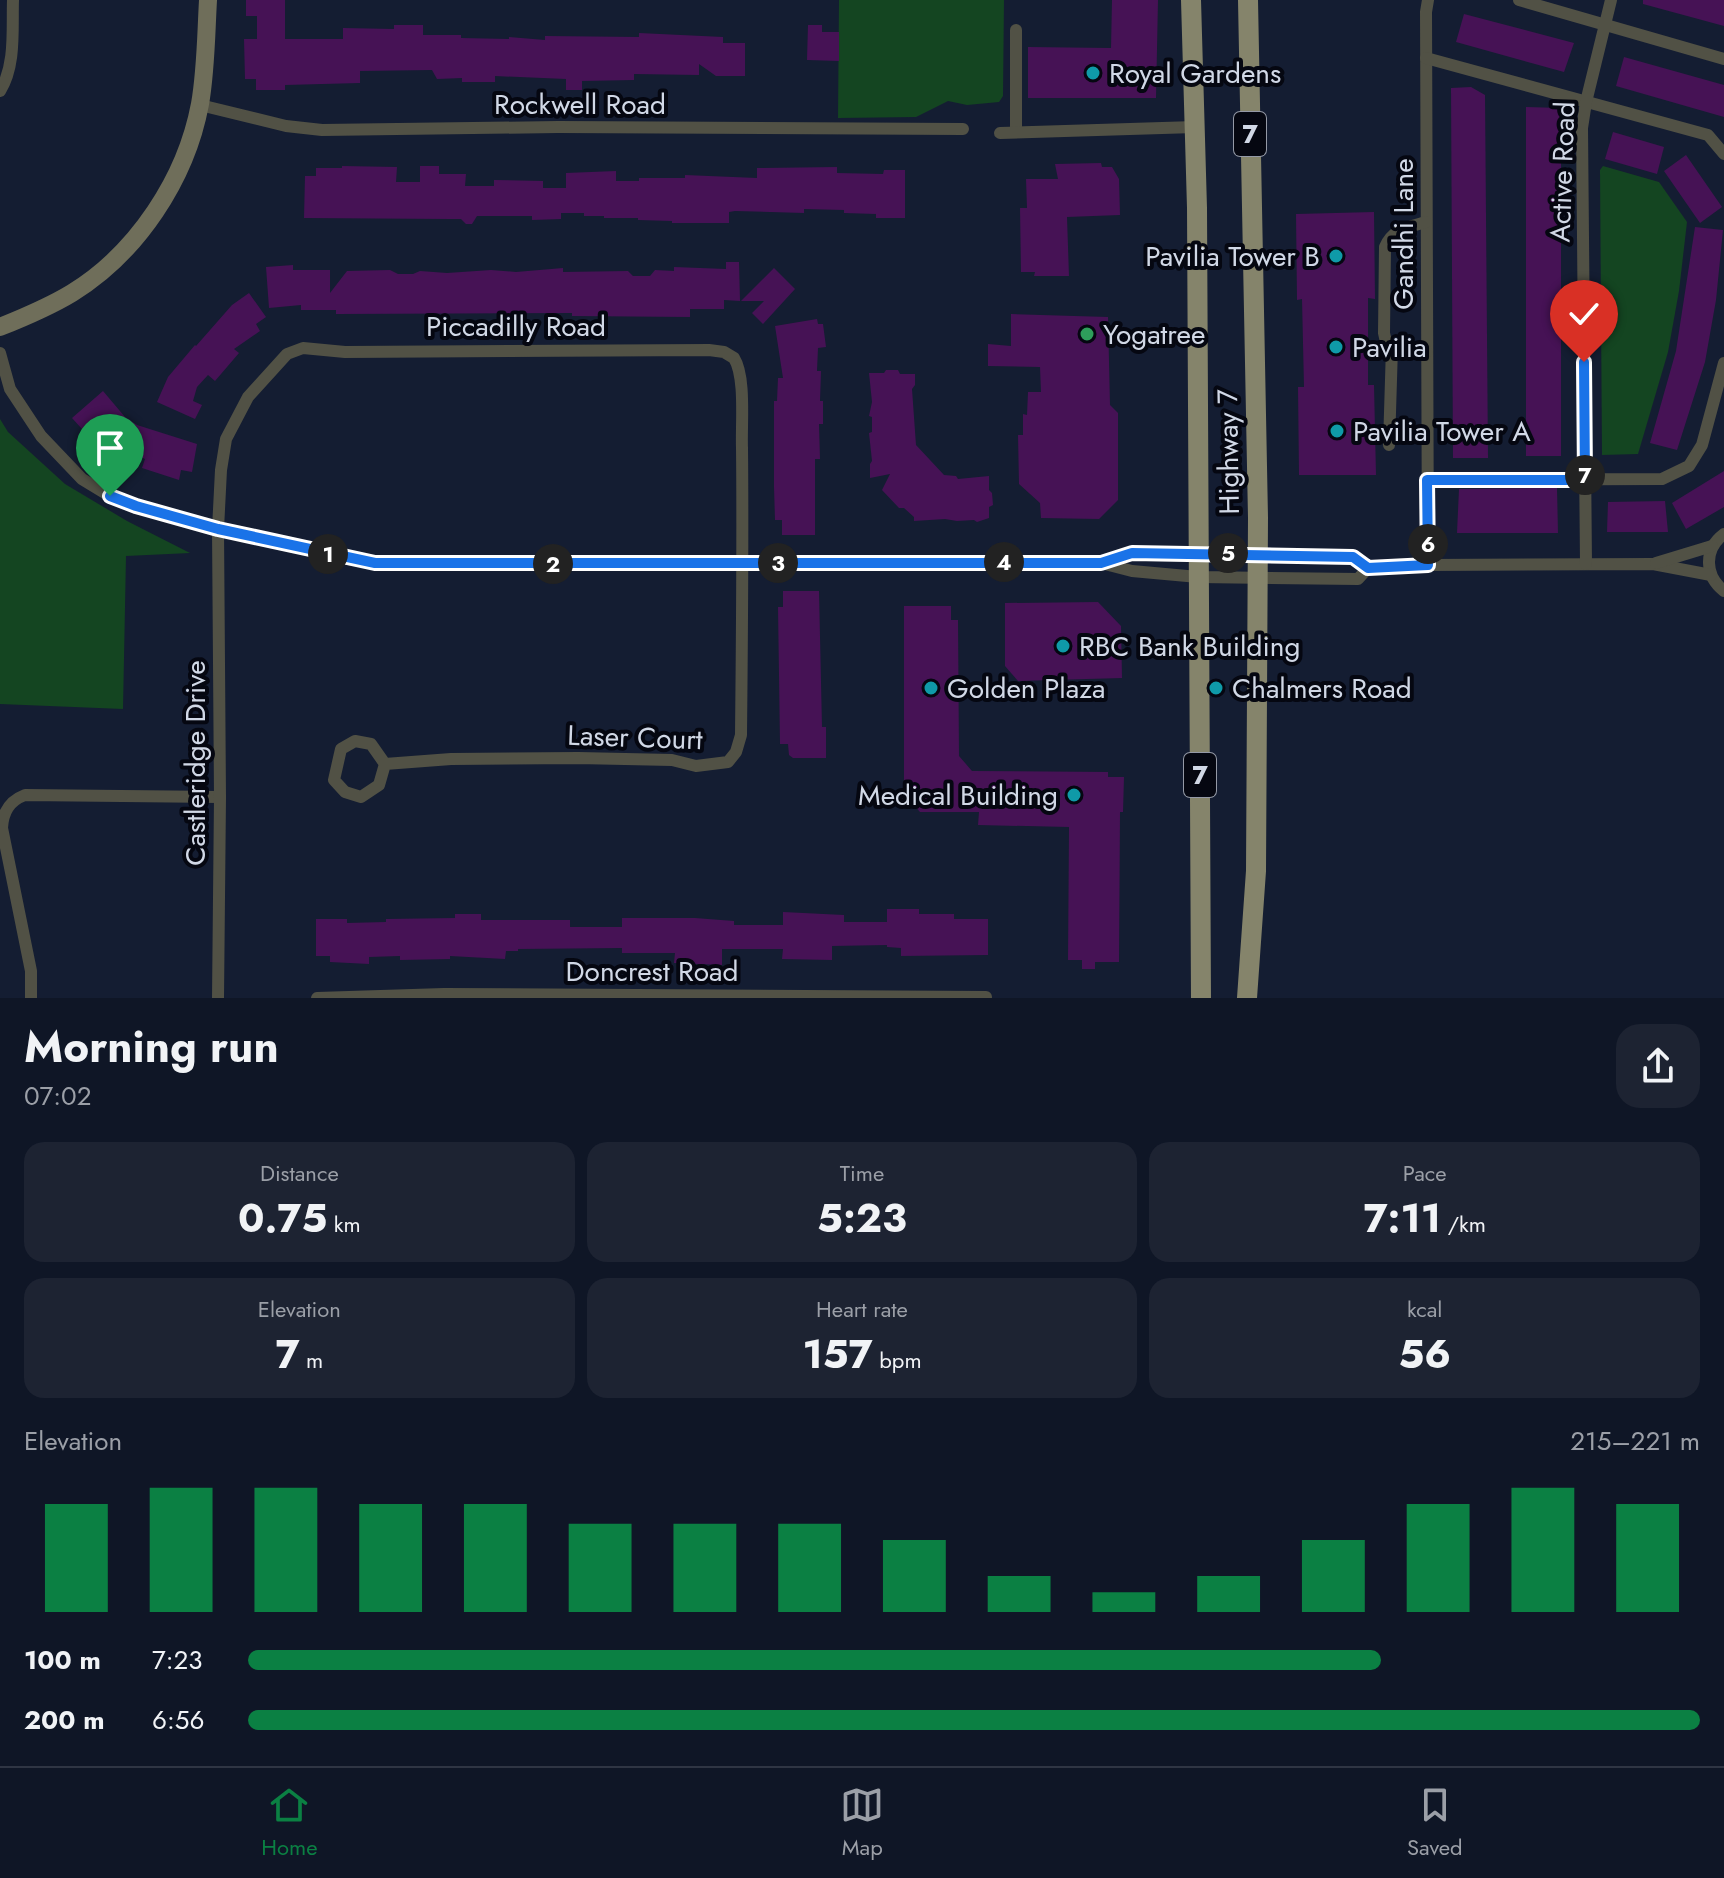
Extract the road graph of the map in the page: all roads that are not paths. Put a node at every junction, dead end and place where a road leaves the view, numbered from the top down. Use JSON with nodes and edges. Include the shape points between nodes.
{"nodes":[{"id":1,"x":13,"y":0,"type":"edge"},
{"id":2,"x":208,"y":0,"type":"edge"},
{"id":3,"x":1191,"y":0,"type":"edge"},
{"id":4,"x":1248,"y":0,"type":"edge"},
{"id":5,"x":1428,"y":0,"type":"edge"},
{"id":6,"x":1519,"y":0,"type":"edge"},
{"id":7,"x":1611,"y":0,"type":"edge"},
{"id":8,"x":1605,"y":23,"type":"junction"},
{"id":9,"x":1016,"y":30,"type":"dead end"},
{"id":10,"x":1426,"y":58,"type":"junction"},
{"id":11,"x":1724,"y":59,"type":"edge"},
{"id":12,"x":0,"y":91,"type":"edge"},
{"id":13,"x":1586,"y":102,"type":"junction"},
{"id":14,"x":200,"y":105,"type":"junction"},
{"id":15,"x":1195,"y":127,"type":"junction"},
{"id":16,"x":963,"y":129,"type":"dead end"},
{"id":17,"x":1016,"y":132,"type":"junction"},
{"id":18,"x":1000,"y":133,"type":"dead end"},
{"id":19,"x":1724,"y":154,"type":"edge"},
{"id":20,"x":1426,"y":222,"type":"junction"},
{"id":21,"x":0,"y":327,"type":"edge"},
{"id":22,"x":1392,"y":347,"type":"junction"},
{"id":23,"x":1427,"y":352,"type":"junction"},
{"id":24,"x":0,"y":353,"type":"edge"},
{"id":25,"x":1724,"y":363,"type":"edge"},
{"id":26,"x":1389,"y":445,"type":"dead end"},
{"id":27,"x":1427,"y":480,"type":"junction"},
{"id":28,"x":1585,"y":480,"type":"junction"},
{"id":29,"x":218,"y":529,"type":"junction"},
{"id":30,"x":1724,"y":534,"type":"edge"},
{"id":31,"x":1712,"y":546,"type":"junction"},
{"id":32,"x":1198,"y":552,"type":"junction"},
{"id":33,"x":1257,"y":554,"type":"junction"},
{"id":34,"x":743,"y":563,"type":"junction"},
{"id":35,"x":1101,"y":563,"type":"junction"},
{"id":36,"x":1586,"y":564,"type":"junction"},
{"id":37,"x":1653,"y":564,"type":"junction"},
{"id":38,"x":1428,"y":565,"type":"junction"},
{"id":39,"x":1368,"y":568,"type":"junction"},
{"id":40,"x":1711,"y":575,"type":"junction"},
{"id":41,"x":1198,"y":577,"type":"junction"},
{"id":42,"x":1256,"y":579,"type":"junction"},
{"id":43,"x":1724,"y":591,"type":"edge"},
{"id":44,"x":385,"y":764,"type":"junction"},
{"id":45,"x":220,"y":797,"type":"junction"},
{"id":46,"x":444,"y":996,"type":"edge"},
{"id":47,"x":986,"y":997,"type":"edge"},
{"id":48,"x":1196,"y":997,"type":"edge"},
{"id":49,"x":31,"y":998,"type":"edge"},
{"id":50,"x":218,"y":998,"type":"edge"},
{"id":51,"x":317,"y":998,"type":"edge"},
{"id":52,"x":1247,"y":998,"type":"edge"}],
"edges":[{"from":1,"to":12,"type":"street","via":[[11,57]]},
{"from":2,"to":14,"type":"street"},
{"from":3,"to":15,"type":"main road","name":"Highway 7","number":"7"},
{"from":4,"to":33,"type":"main road","name":"Highway 7","number":"7"},
{"from":5,"to":10,"type":"street","name":"Gandhi Lane"},
{"from":6,"to":8,"type":"street"},
{"from":7,"to":8,"type":"street","name":"Active Road"},
{"from":8,"to":11,"type":"street"},
{"from":8,"to":13,"type":"street","name":"Active Road"},
{"from":9,"to":17,"type":"street"},
{"from":10,"to":13,"type":"street"},
{"from":10,"to":20,"type":"street","name":"Gandhi Lane"},
{"from":13,"to":19,"type":"street","via":[[1708,135]]},
{"from":13,"to":28,"type":"street","name":"Active Road"},
{"from":14,"to":16,"type":"street","name":"Rockwell Road","via":[[322,130]]},
{"from":14,"to":21,"type":"street","via":[[180,167],[143,229],[75,292]]},
{"from":15,"to":17,"type":"street"},
{"from":15,"to":32,"type":"main road","name":"Highway 7","number":"7"},
{"from":17,"to":18,"type":"street"},
{"from":20,"to":22,"type":"street","via":[[1396,231],[1385,247],[1384,333]]},
{"from":20,"to":23,"type":"street","name":"Gandhi Lane"},
{"from":22,"to":23,"type":"street"},
{"from":22,"to":26,"type":"street"},
{"from":23,"to":27,"type":"street","name":"Gandhi Lane"},
{"from":24,"to":29,"type":"street","via":[[10,389],[41,436],[82,479],[136,506]]},
{"from":25,"to":28,"type":"street","via":[[1702,445],[1689,466],[1662,479]]},
{"from":27,"to":28,"type":"street"},
{"from":27,"to":38,"type":"street","name":"Gandhi Lane"},
{"from":28,"to":36,"type":"street","name":"Active Road"},
{"from":29,"to":34,"type":"street","via":[[375,563]]},
{"from":29,"to":34,"type":"street","name":"Piccadilly Road","via":[[221,470],[234,420],[266,376],[298,348],[714,350],[734,358],[739,372]]},
{"from":29,"to":45,"type":"street","name":"Castleridge Drive"},
{"from":30,"to":31,"type":"street"},
{"from":31,"to":37,"type":"street"},
{"from":31,"to":40,"type":"street"},
{"from":32,"to":33,"type":"street"},
{"from":32,"to":35,"type":"street","via":[[1132,553]]},
{"from":32,"to":41,"type":"main road","name":"Highway 7","number":"7"},
{"from":33,"to":39,"type":"street","via":[[1353,557]]},
{"from":33,"to":42,"type":"main road","name":"Highway 7","number":"7"},
{"from":34,"to":35,"type":"street"},
{"from":34,"to":44,"type":"street","name":"Laser Court","via":[[741,735],[728,762],[696,766],[672,760],[578,758]]},
{"from":35,"to":41,"type":"street"},
{"from":36,"to":37,"type":"street"},
{"from":36,"to":38,"type":"street"},
{"from":37,"to":40,"type":"street"},
{"from":38,"to":39,"type":"street"},
{"from":39,"to":42,"type":"street","via":[[1358,579]]},
{"from":40,"to":43,"type":"street"},
{"from":41,"to":42,"type":"street"},
{"from":41,"to":48,"type":"main road","name":"Highway 7","number":"7","via":[[1202,914]]},
{"from":42,"to":52,"type":"main road","name":"Highway 7","number":"7","via":[[1256,871]]},
{"from":44,"to":44,"type":"street","via":[[371,744],[355,741],[341,749],[334,780],[345,792],[361,797],[379,785]]},
{"from":45,"to":49,"type":"street","via":[[25,795],[11,803],[2,828],[31,971]]},
{"from":45,"to":50,"type":"street","name":"Castleridge Drive"},
{"from":46,"to":47,"type":"street","name":"Doncrest Road"},
{"from":46,"to":51,"type":"street","name":"Doncrest Road"}]}
